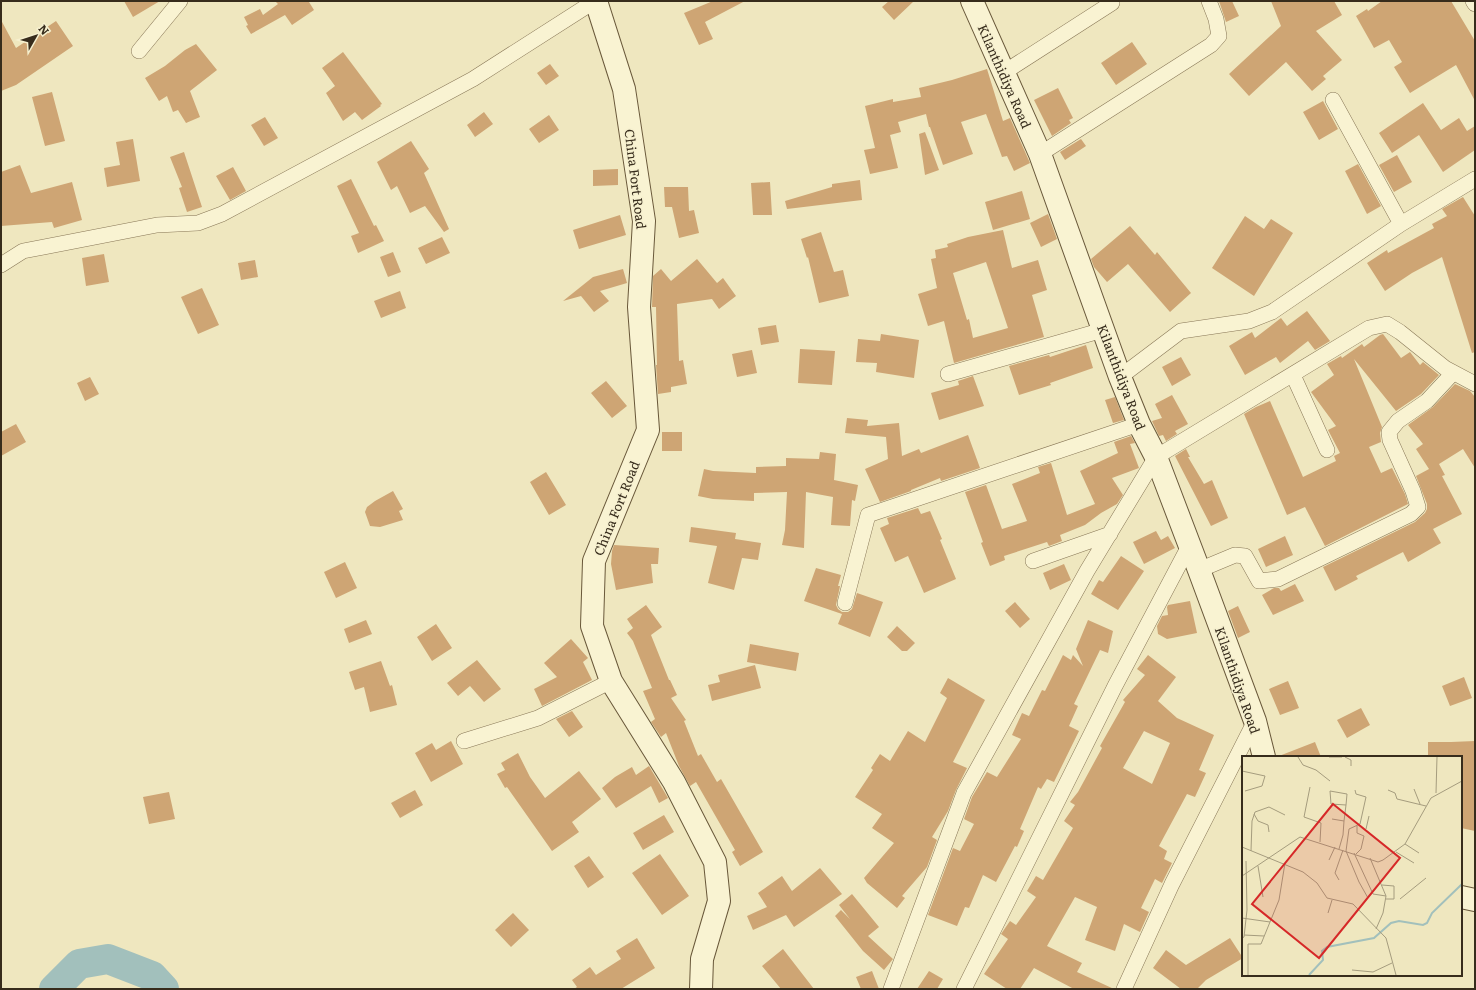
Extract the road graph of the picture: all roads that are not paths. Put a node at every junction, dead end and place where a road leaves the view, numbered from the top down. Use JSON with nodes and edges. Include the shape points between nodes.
{"nodes":[{"id":1,"x":180,"y":1,"type":"edge"},
{"id":2,"x":596,"y":1,"type":"edge"},
{"id":3,"x":972,"y":1,"type":"edge"},
{"id":4,"x":1209,"y":1,"type":"edge"},
{"id":5,"x":1473,"y":1,"type":"edge"},
{"id":6,"x":1112,"y":3,"type":"dead end"},
{"id":7,"x":1475,"y":4,"type":"edge"},
{"id":8,"x":139,"y":51,"type":"dead end"},
{"id":9,"x":1003,"y":73,"type":"junction"},
{"id":10,"x":1333,"y":100,"type":"dead end"},
{"id":11,"x":1040,"y":154,"type":"junction"},
{"id":12,"x":1475,"y":179,"type":"edge"},
{"id":13,"x":1400,"y":224,"type":"junction"},
{"id":14,"x":1,"y":265,"type":"edge"},
{"id":15,"x":1103,"y":330,"type":"junction"},
{"id":16,"x":1453,"y":373,"type":"junction"},
{"id":17,"x":948,"y":374,"type":"dead end"},
{"id":18,"x":1293,"y":375,"type":"junction"},
{"id":19,"x":1120,"y":377,"type":"junction"},
{"id":20,"x":1475,"y":384,"type":"edge"},
{"id":21,"x":1139,"y":424,"type":"junction"},
{"id":22,"x":1327,"y":450,"type":"dead end"},
{"id":23,"x":1156,"y":458,"type":"junction"},
{"id":24,"x":1110,"y":534,"type":"junction"},
{"id":25,"x":1189,"y":546,"type":"junction"},
{"id":26,"x":1033,"y":561,"type":"dead end"},
{"id":27,"x":1199,"y":570,"type":"junction"},
{"id":28,"x":845,"y":603,"type":"dead end"},
{"id":29,"x":611,"y":681,"type":"junction"},
{"id":30,"x":1255,"y":721,"type":"junction"},
{"id":31,"x":464,"y":741,"type":"dead end"},
{"id":32,"x":1264,"y":756,"type":"edge"},
{"id":33,"x":1462,"y":897,"type":"edge"},
{"id":34,"x":1475,"y":900,"type":"edge"},
{"id":35,"x":701,"y":989,"type":"edge"},
{"id":36,"x":891,"y":989,"type":"edge"},
{"id":37,"x":964,"y":989,"type":"edge"},
{"id":38,"x":1124,"y":989,"type":"edge"}],
"edges":[{"from":1,"to":8,"type":"street"},
{"from":2,"to":14,"type":"street","via":[[473,79],[222,214],[198,223],[157,225],[23,251]]},
{"from":2,"to":29,"type":"street","name":"China Fort Road","via":[[624,89],[644,221],[639,308],[648,430],[594,561],[592,626]]},
{"from":3,"to":9,"type":"street","name":"Kilanthidiya Road"},
{"from":4,"to":11,"type":"street","via":[[1219,36],[1211,45]]},
{"from":5,"to":7,"type":"street"},
{"from":6,"to":9,"type":"street"},
{"from":9,"to":11,"type":"street","name":"Kilanthidiya Road"},
{"from":10,"to":13,"type":"street"},
{"from":11,"to":15,"type":"street","name":"Kilanthidiya Road"},
{"from":12,"to":13,"type":"street"},
{"from":13,"to":19,"type":"street","via":[[1272,312],[1248,321],[1181,331]]},
{"from":15,"to":17,"type":"street"},
{"from":15,"to":19,"type":"street","name":"Kilanthidiya Road"},
{"from":16,"to":18,"type":"street","via":[[1387,324],[1369,328]]},
{"from":16,"to":20,"type":"street"},
{"from":16,"to":27,"type":"street","via":[[1427,401],[1398,421],[1389,432],[1418,507],[1411,514],[1278,579],[1259,581],[1245,556],[1235,555]]},
{"from":18,"to":22,"type":"street"},
{"from":18,"to":23,"type":"street"},
{"from":19,"to":21,"type":"street","name":"Kilanthidiya Road"},
{"from":21,"to":23,"type":"street","name":"Kilanthidiya Road"},
{"from":21,"to":28,"type":"street","via":[[868,515]]},
{"from":23,"to":24,"type":"street"},
{"from":23,"to":25,"type":"street","name":"Kilanthidiya Road"},
{"from":24,"to":26,"type":"street"},
{"from":24,"to":36,"type":"street","via":[[964,793]]},
{"from":25,"to":27,"type":"street","name":"Kilanthidiya Road"},
{"from":25,"to":37,"type":"street","via":[[1115,686]]},
{"from":27,"to":30,"type":"street","name":"Kilanthidiya Road"},
{"from":29,"to":31,"type":"street","via":[[538,718]]},
{"from":29,"to":35,"type":"street","name":"China Fort Road","via":[[674,782],[715,862],[719,901],[702,959]]},
{"from":30,"to":32,"type":"street","name":"Kilanthidiya Road"},
{"from":30,"to":38,"type":"street","via":[[1172,884]]},
{"from":33,"to":34,"type":"street"}]}
